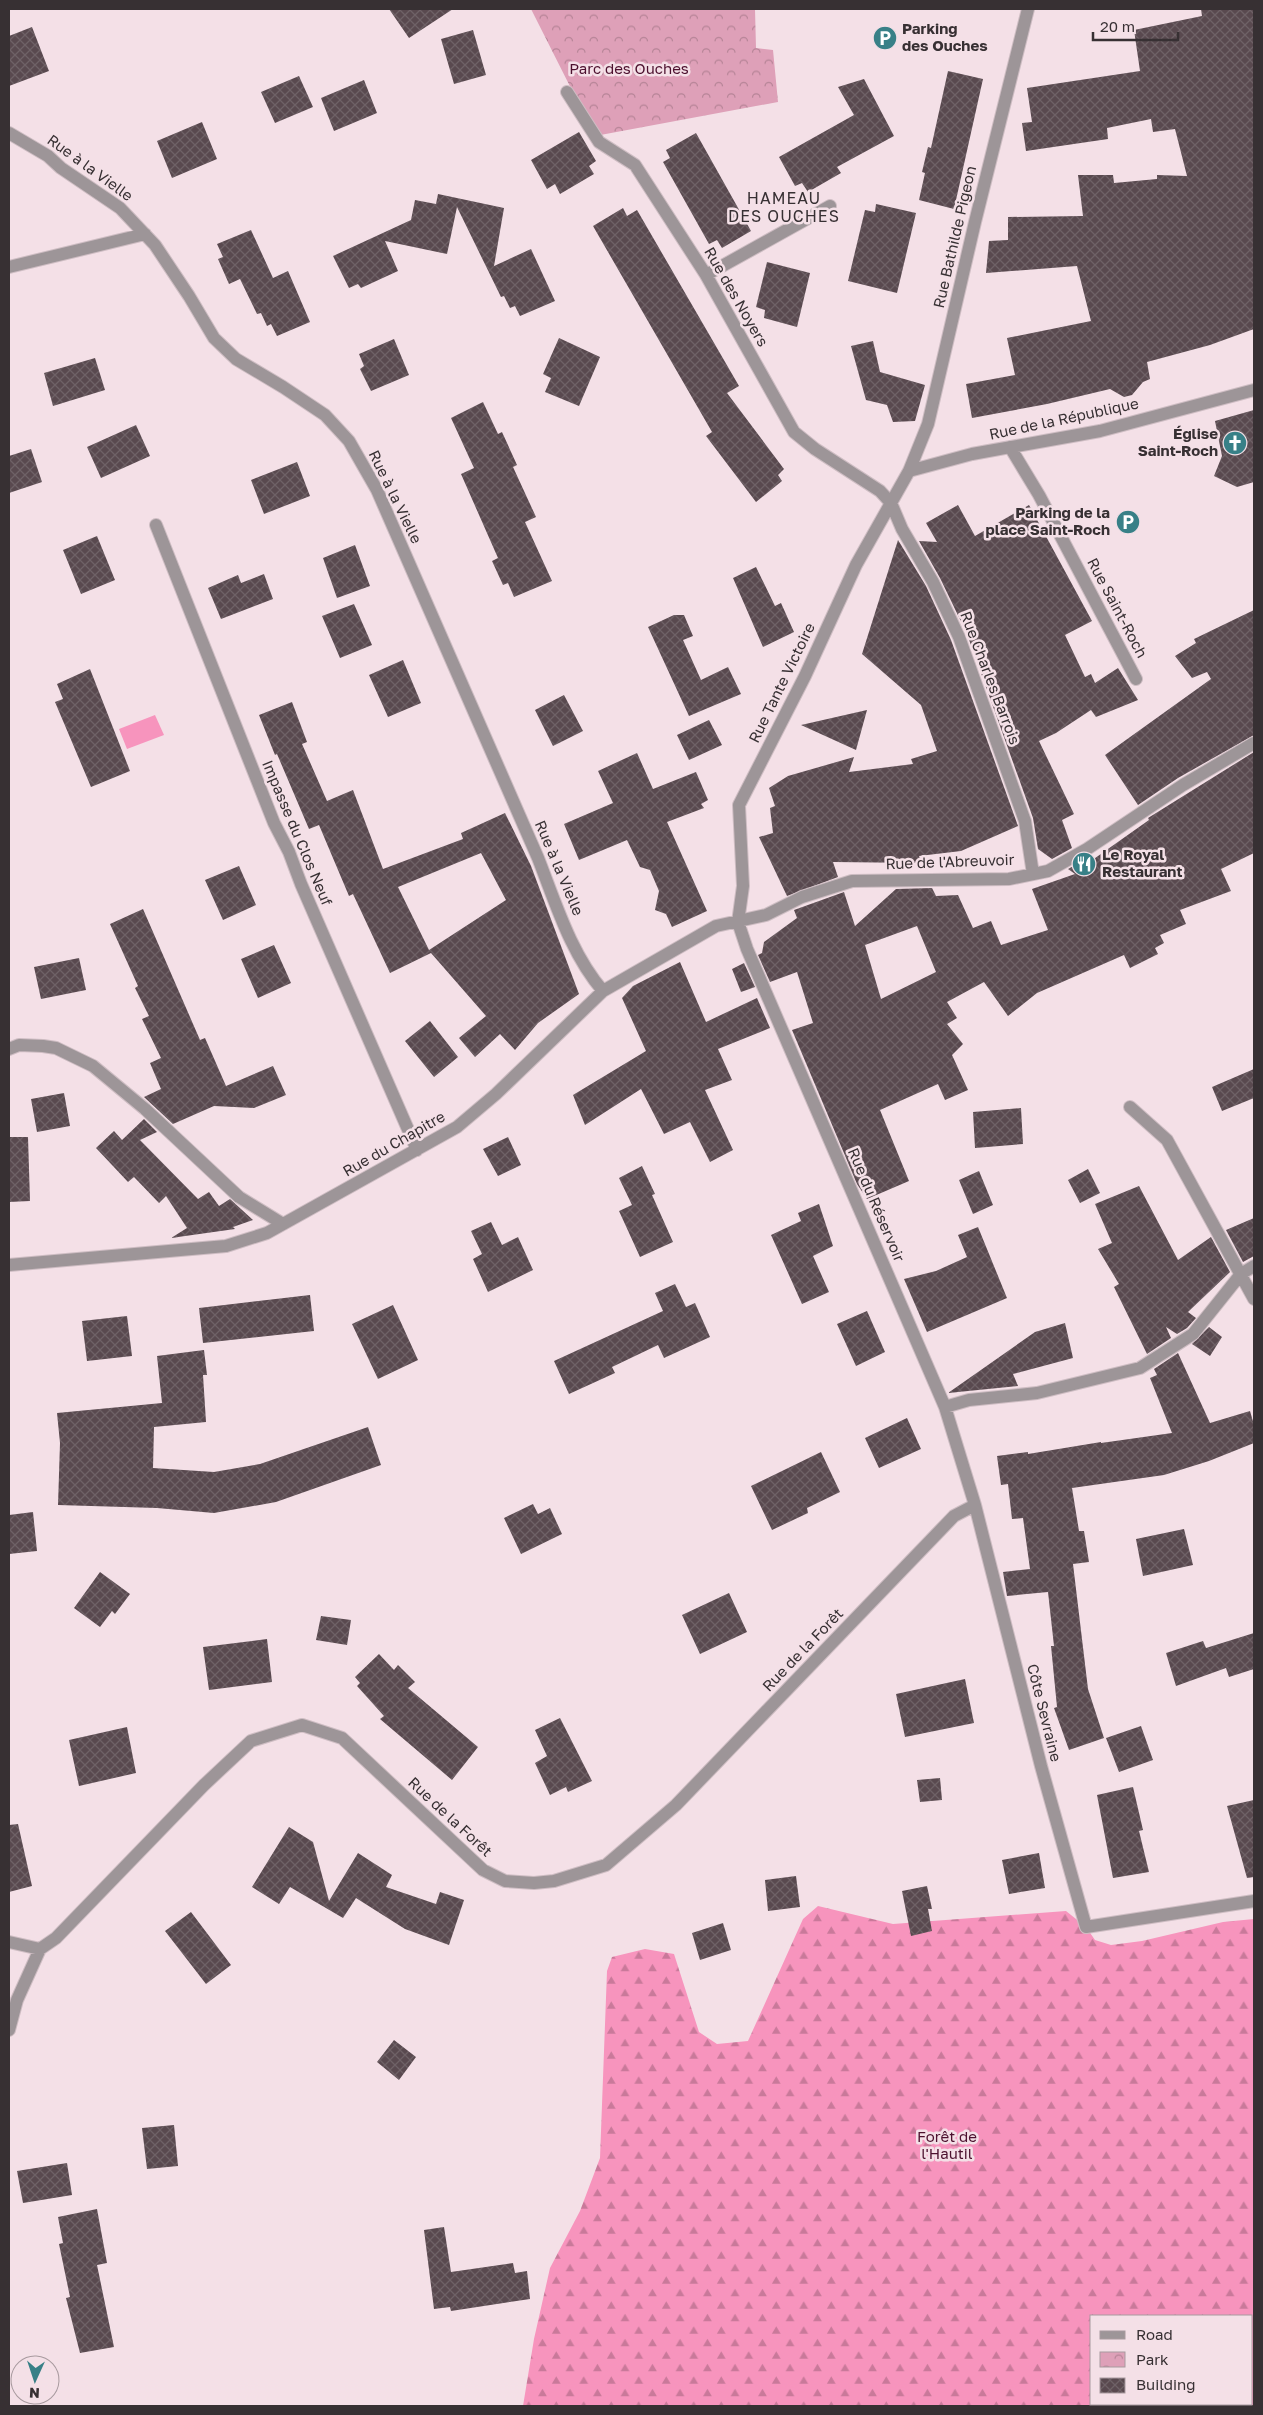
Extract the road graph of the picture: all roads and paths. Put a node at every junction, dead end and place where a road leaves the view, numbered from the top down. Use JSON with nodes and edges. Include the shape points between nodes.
{"nodes":[{"id":1,"x":1028,"y":9,"type":"edge"},
{"id":2,"x":566,"y":92,"type":"dead end"},
{"id":3,"x":9,"y":133,"type":"edge"},
{"id":4,"x":830,"y":206,"type":"dead end"},
{"id":5,"x":145,"y":234,"type":"junction"},
{"id":6,"x":9,"y":267,"type":"edge"},
{"id":7,"x":706,"y":275,"type":"junction"},
{"id":8,"x":1254,"y":390,"type":"edge"},
{"id":9,"x":1010,"y":447,"type":"junction"},
{"id":10,"x":909,"y":471,"type":"junction"},
{"id":11,"x":891,"y":503,"type":"junction"},
{"id":12,"x":156,"y":526,"type":"dead end"},
{"id":13,"x":1136,"y":679,"type":"dead end"},
{"id":14,"x":1254,"y":743,"type":"edge"},
{"id":15,"x":1033,"y":874,"type":"junction"},
{"id":16,"x":738,"y":922,"type":"junction"},
{"id":17,"x":603,"y":991,"type":"junction"},
{"id":18,"x":9,"y":1048,"type":"edge"},
{"id":19,"x":1130,"y":1107,"type":"dead end"},
{"id":20,"x":417,"y":1150,"type":"junction"},
{"id":21,"x":283,"y":1224,"type":"junction"},
{"id":22,"x":9,"y":1265,"type":"edge"},
{"id":23,"x":1254,"y":1266,"type":"edge"},
{"id":24,"x":1242,"y":1274,"type":"junction"},
{"id":25,"x":1254,"y":1299,"type":"edge"},
{"id":26,"x":945,"y":1407,"type":"junction"},
{"id":27,"x":975,"y":1505,"type":"junction"},
{"id":28,"x":1254,"y":1900,"type":"edge"},
{"id":29,"x":9,"y":1942,"type":"edge"},
{"id":30,"x":40,"y":1949,"type":"junction"},
{"id":31,"x":9,"y":2030,"type":"edge"}],
"edges":[{"from":1,"to":10,"type":"street","name":"Rue Bathilde Pigeon","via":[[974,222],[928,424]]},
{"from":2,"to":7,"type":"street","name":"Rue des Noyers","via":[[599,142],[635,165]]},
{"from":3,"to":5,"type":"street","name":"Rue à la Vielle","via":[[48,156],[120,208]]},
{"from":4,"to":7,"type":"street"},
{"from":5,"to":6,"type":"street"},
{"from":5,"to":17,"type":"street","name":"Rue à la Vielle","via":[[214,338],[236,359],[325,415],[349,441],[377,490],[559,912],[587,972]]},
{"from":7,"to":11,"type":"street","name":"Rue des Noyers","via":[[794,432],[815,450],[880,491]]},
{"from":8,"to":9,"type":"street","name":"Rue de la République","via":[[1100,431]]},
{"from":9,"to":10,"type":"street","name":"Rue de la République"},
{"from":9,"to":13,"type":"street","name":"Rue Saint-Roch","via":[[1039,495]]},
{"from":10,"to":11,"type":"street","name":"Rue Tante Victoire"},
{"from":11,"to":15,"type":"street","name":"Rue Charles Barrois","via":[[959,637],[1025,821]]},
{"from":11,"to":16,"type":"street","name":"Rue Tante Victoire","via":[[856,564],[805,676],[739,805],[743,886]]},
{"from":12,"to":20,"type":"street","name":"Impasse du Clos Neuf","via":[[274,822]]},
{"from":14,"to":15,"type":"street","name":"Rue de l'Abreuvoir","via":[[1183,785],[1087,849],[1048,871]]},
{"from":15,"to":16,"type":"street","name":"Rue de l'Abreuvoir","via":[[1009,879],[852,881],[802,897],[766,915]]},
{"from":16,"to":17,"type":"street","name":"Rue du Chapitre","via":[[716,926]]},
{"from":16,"to":26,"type":"street","name":"Rue du Réservoir","via":[[746,949]]},
{"from":17,"to":20,"type":"street","name":"Rue du Chapitre","via":[[496,1094],[457,1127]]},
{"from":18,"to":21,"type":"street","via":[[19,1045],[56,1048],[94,1066],[239,1197]]},
{"from":19,"to":24,"type":"street","via":[[1167,1140]]},
{"from":20,"to":21,"type":"street","name":"Rue du Chapitre"},
{"from":21,"to":22,"type":"street","name":"Rue du Chapitre","via":[[267,1233],[226,1246]]},
{"from":23,"to":24,"type":"street"},
{"from":24,"to":25,"type":"street"},
{"from":24,"to":26,"type":"street","via":[[1193,1334],[1140,1368],[1038,1393],[969,1400]]},
{"from":26,"to":27,"type":"street","name":"Rue du Réservoir"},
{"from":27,"to":28,"type":"street","name":"Côte Sevraine","via":[[1086,1927]]},
{"from":27,"to":30,"type":"street","name":"Rue de la Forêt","via":[[954,1516],[676,1805],[606,1865],[554,1881],[505,1881],[483,1870],[342,1738],[302,1725],[250,1741],[56,1938]]},
{"from":29,"to":30,"type":"street"},
{"from":30,"to":31,"type":"street","name":"Rue de la Forêt","via":[[17,2000]]}]}
